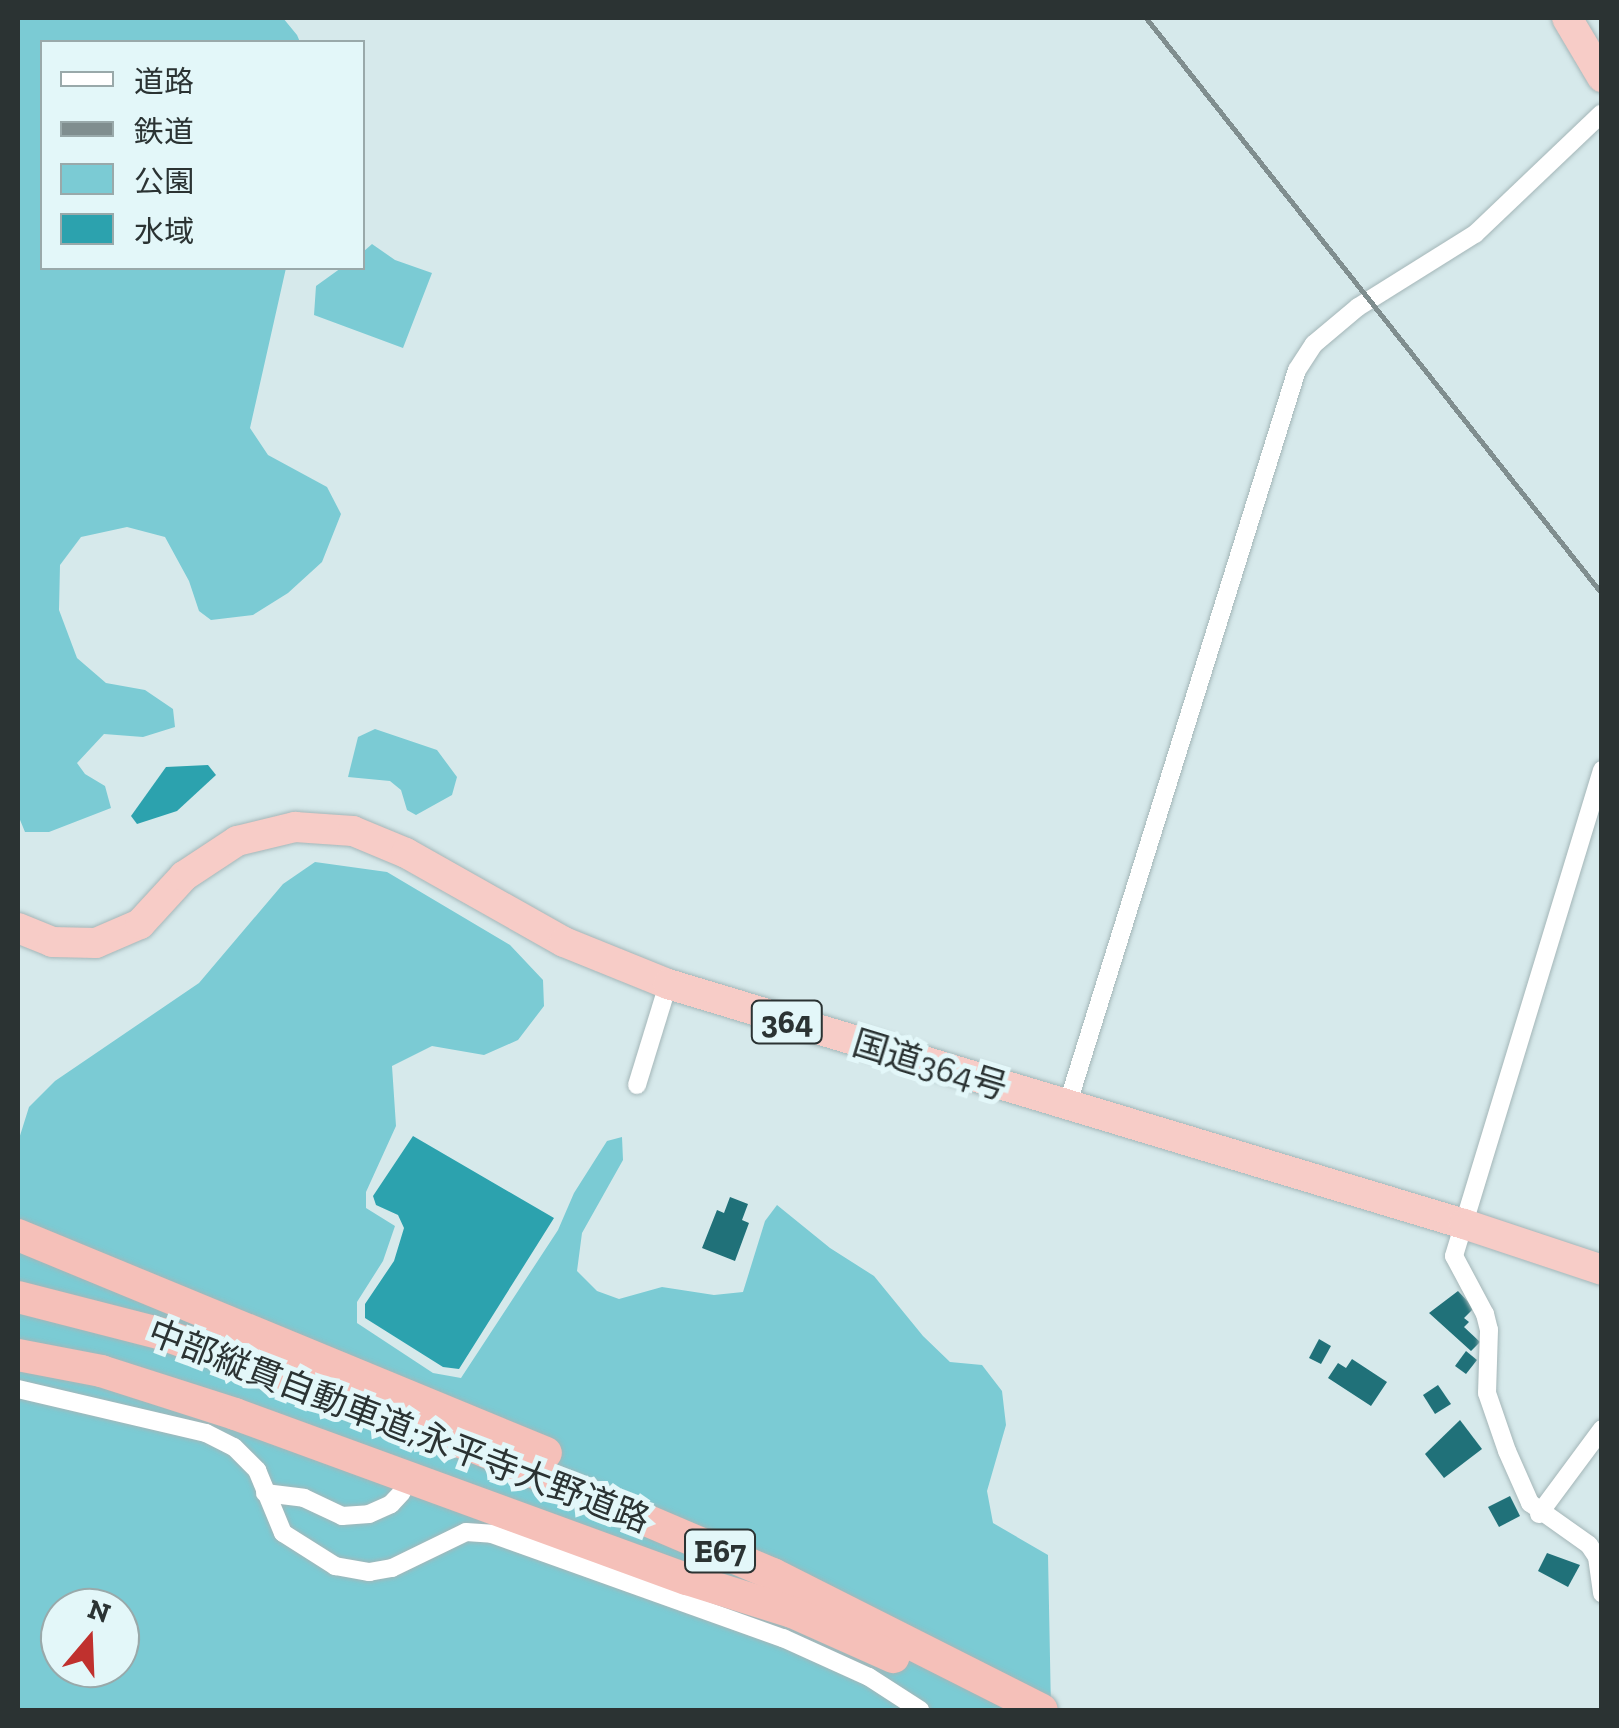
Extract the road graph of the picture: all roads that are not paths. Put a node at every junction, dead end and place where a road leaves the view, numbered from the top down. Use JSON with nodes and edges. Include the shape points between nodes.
{"nodes":[{"id":1,"x":1568,"y":18,"type":"edge"},
{"id":2,"x":1602,"y":76,"type":"edge"},
{"id":3,"x":1602,"y":113,"type":"edge"},
{"id":4,"x":1602,"y":770,"type":"edge"},
{"id":5,"x":18,"y":928,"type":"edge"},
{"id":6,"x":668,"y":984,"type":"junction"},
{"id":7,"x":637,"y":1085,"type":"dead end"},
{"id":8,"x":1067,"y":1106,"type":"junction"},
{"id":9,"x":1464,"y":1224,"type":"junction"},
{"id":10,"x":18,"y":1236,"type":"edge"},
{"id":11,"x":1602,"y":1270,"type":"edge"},
{"id":12,"x":18,"y":1297,"type":"edge"},
{"id":13,"x":260,"y":1352,"type":"junction"},
{"id":14,"x":18,"y":1354,"type":"edge"},
{"id":15,"x":18,"y":1389,"type":"edge"},
{"id":16,"x":1602,"y":1429,"type":"edge"},
{"id":17,"x":402,"y":1492,"type":"dead end"},
{"id":18,"x":265,"y":1494,"type":"junction"},
{"id":19,"x":1539,"y":1514,"type":"junction"},
{"id":20,"x":1602,"y":1594,"type":"edge"},
{"id":21,"x":920,"y":1710,"type":"edge"},
{"id":22,"x":1027,"y":1710,"type":"edge"},
{"id":23,"x":1042,"y":1710,"type":"edge"}],
"edges":[{"from":1,"to":2,"type":"highway"},
{"from":3,"to":8,"type":"street","via":[[1476,234],[1358,308],[1314,344],[1297,370]]},
{"from":4,"to":9,"type":"street"},
{"from":5,"to":6,"type":"highway","name":"国道364号","number":"364","via":[[52,942],[96,943],[140,924],[184,876],[238,841],[280,829],[324,828],[380,840],[521,921]]},
{"from":6,"to":7,"type":"street"},
{"from":6,"to":8,"type":"highway","name":"国道364号","number":"364"},
{"from":8,"to":9,"type":"highway","name":"国道364号","number":"364"},
{"from":9,"to":11,"type":"highway","name":"国道364号","number":"364"},
{"from":9,"to":19,"type":"street","via":[[1454,1256],[1489,1330],[1487,1393],[1506,1451]]},
{"from":10,"to":13,"type":"highway"},
{"from":12,"to":13,"type":"highway","name":"中部縦貫自動車道;永平寺大野道路","number":"E67"},
{"from":13,"to":23,"type":"highway","name":"中部縦貫自動車道;永平寺大野道路","number":"E67","via":[[482,1437]]},
{"from":14,"to":22,"type":"highway","via":[[102,1371],[235,1414],[792,1612]]},
{"from":15,"to":18,"type":"street","via":[[206,1432],[257,1470]]},
{"from":16,"to":19,"type":"street"},
{"from":17,"to":18,"type":"street","via":[[369,1514],[342,1516],[304,1498]]},
{"from":18,"to":21,"type":"street","via":[[283,1533],[335,1566],[392,1568],[466,1532],[492,1534],[783,1638],[869,1676]]},
{"from":19,"to":20,"type":"street","via":[[1589,1545]]}]}
